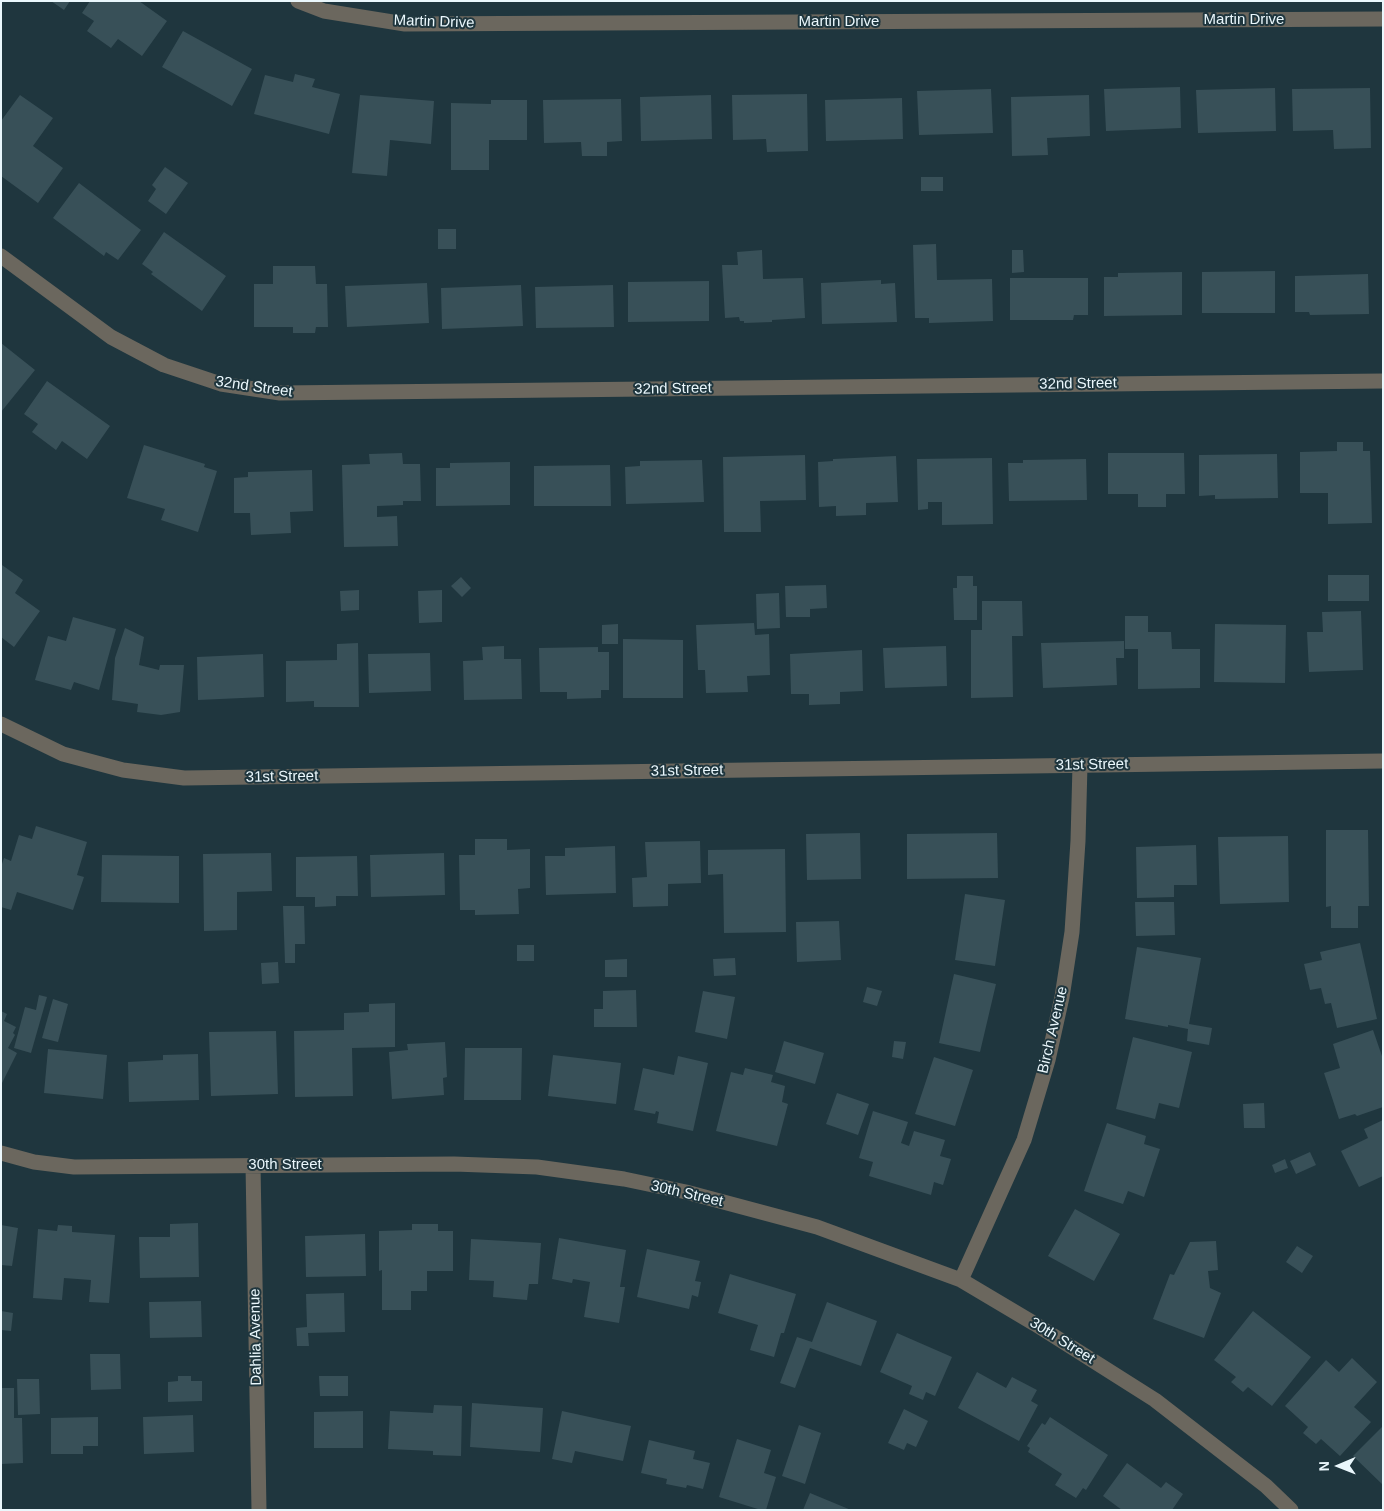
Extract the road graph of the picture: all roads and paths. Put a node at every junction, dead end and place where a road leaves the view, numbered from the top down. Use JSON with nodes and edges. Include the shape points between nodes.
{"nodes":[{"id":1,"x":298,"y":1,"type":"edge"},
{"id":2,"x":1383,"y":19,"type":"edge"},
{"id":3,"x":1,"y":256,"type":"edge"},
{"id":4,"x":1383,"y":381,"type":"edge"},
{"id":5,"x":1,"y":724,"type":"edge"},
{"id":6,"x":1383,"y":761,"type":"edge"},
{"id":7,"x":1080,"y":766,"type":"junction"},
{"id":8,"x":1,"y":1152,"type":"edge"},
{"id":9,"x":253,"y":1165,"type":"junction"},
{"id":10,"x":960,"y":1280,"type":"junction"},
{"id":11,"x":259,"y":1510,"type":"edge"},
{"id":12,"x":1291,"y":1510,"type":"edge"}],
"edges":[{"from":1,"to":2,"type":"street","name":"Martin Drive","via":[[324,11],[405,24]]},
{"from":3,"to":4,"type":"street","name":"32nd Street","via":[[111,337],[164,365],[221,384],[280,393]]},
{"from":5,"to":7,"type":"street","name":"31st Street","via":[[63,754],[123,770],[184,778]]},
{"from":6,"to":7,"type":"street","name":"31st Street"},
{"from":7,"to":10,"type":"street","name":"Birch Avenue","via":[[1072,932],[1048,1060],[1024,1140]]},
{"from":8,"to":9,"type":"street","name":"30th Street","via":[[34,1162],[74,1167]]},
{"from":9,"to":10,"type":"street","name":"30th Street","via":[[537,1167],[624,1179],[817,1227]]},
{"from":9,"to":11,"type":"street","name":"Dahlia Avenue"},
{"from":10,"to":12,"type":"street","name":"30th Street","via":[[1155,1400],[1266,1486]]}]}
